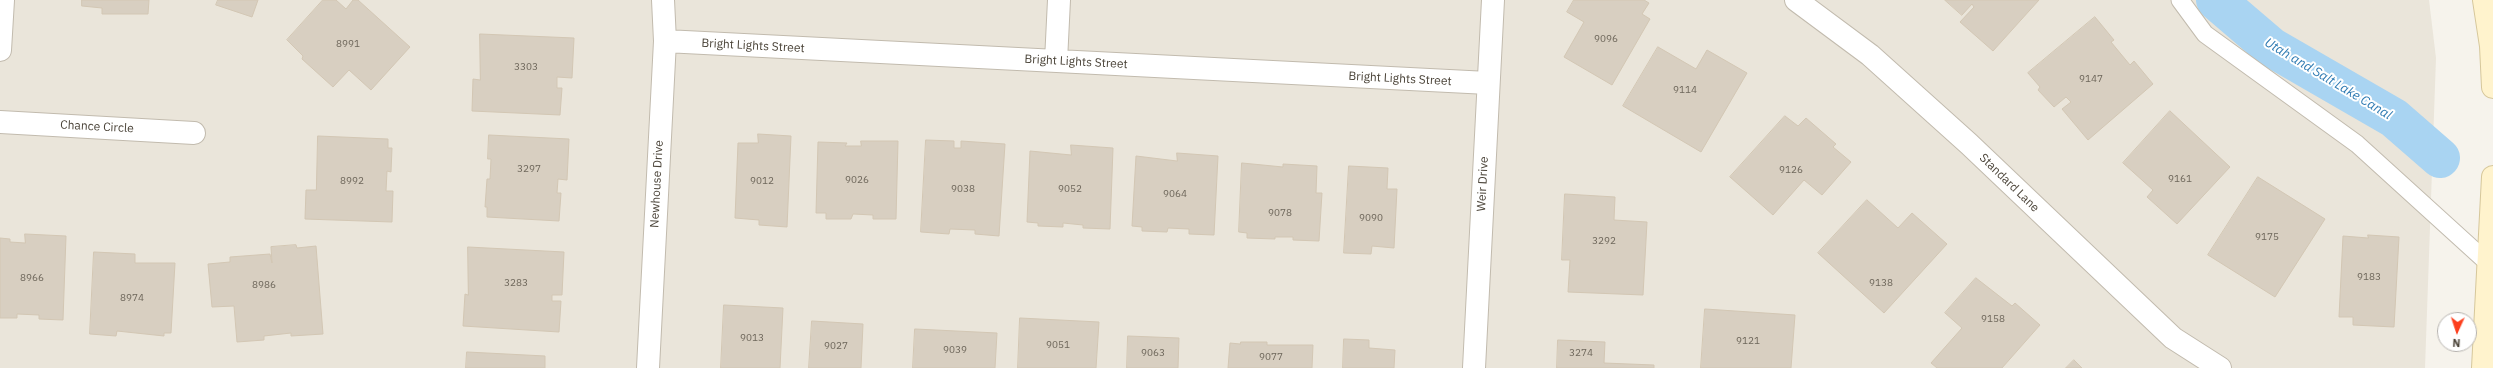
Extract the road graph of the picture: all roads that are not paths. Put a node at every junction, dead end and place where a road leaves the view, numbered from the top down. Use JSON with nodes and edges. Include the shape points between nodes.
{"nodes":[{"id":1,"x":3,"y":0,"type":"edge"},
{"id":2,"x":663,"y":0,"type":"edge"},
{"id":3,"x":1059,"y":0,"type":"edge"},
{"id":4,"x":1493,"y":0,"type":"edge"},
{"id":5,"x":1796,"y":0,"type":"edge"},
{"id":6,"x":2180,"y":0,"type":"edge"},
{"id":7,"x":2484,"y":0,"type":"edge"},
{"id":8,"x":664,"y":42,"type":"junction"},
{"id":9,"x":0,"y":50,"type":"edge"},
{"id":10,"x":1056,"y":61,"type":"junction"},
{"id":11,"x":1488,"y":83,"type":"junction"},
{"id":12,"x":2493,"y":87,"type":"edge"},
{"id":13,"x":0,"y":122,"type":"edge"},
{"id":14,"x":194,"y":132,"type":"dead end"},
{"id":15,"x":2493,"y":177,"type":"edge"},
{"id":16,"x":2488,"y":263,"type":"junction"},
{"id":17,"x":648,"y":368,"type":"edge"},
{"id":18,"x":1474,"y":368,"type":"edge"},
{"id":19,"x":2220,"y":368,"type":"edge"},
{"id":20,"x":2483,"y":368,"type":"edge"}],
"edges":[{"from":1,"to":9,"type":"street"},
{"from":2,"to":8,"type":"street","name":"Newhouse Drive"},
{"from":3,"to":10,"type":"street"},
{"from":4,"to":11,"type":"street","name":"Weir Drive"},
{"from":5,"to":19,"type":"street","name":"Standard Lane","via":[[1870,55],[1969,144],[2173,338]]},
{"from":6,"to":16,"type":"lane","via":[[2205,34],[2358,144]]},
{"from":7,"to":12,"type":"street","via":[[2491,46]]},
{"from":8,"to":10,"type":"street","name":"Bright Lights Street"},
{"from":8,"to":17,"type":"street","name":"Newhouse Drive"},
{"from":10,"to":11,"type":"street","name":"Bright Lights Street"},
{"from":11,"to":18,"type":"street","name":"Weir Drive"},
{"from":13,"to":14,"type":"street","name":"Chance Circle"},
{"from":15,"to":16,"type":"street"},
{"from":16,"to":20,"type":"street"}]}
